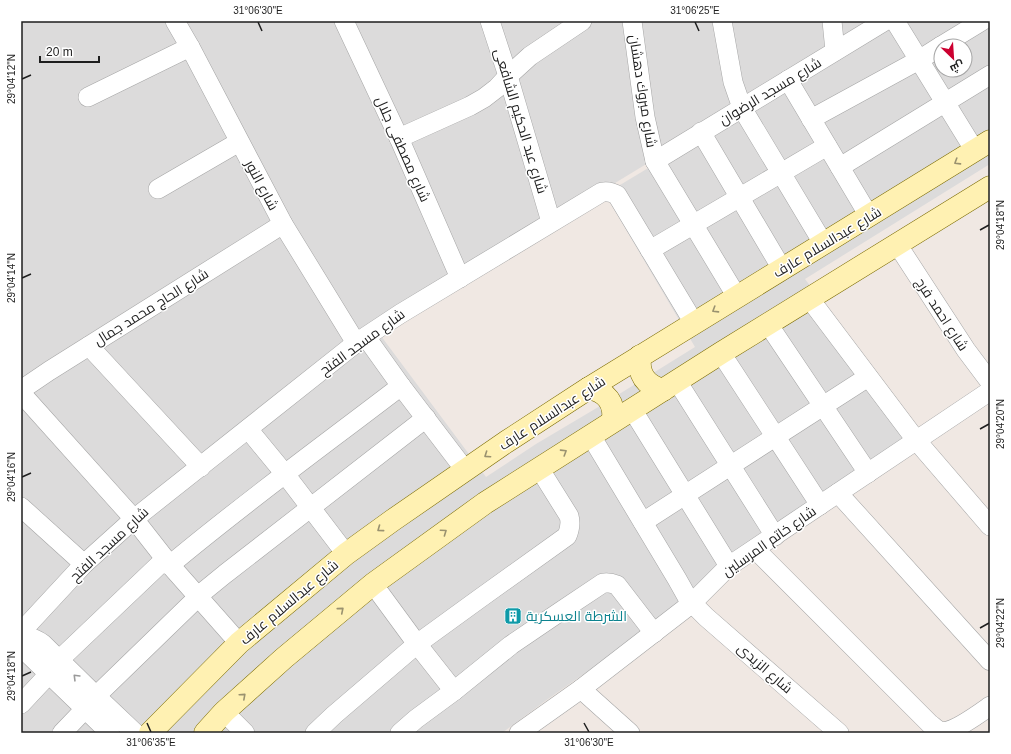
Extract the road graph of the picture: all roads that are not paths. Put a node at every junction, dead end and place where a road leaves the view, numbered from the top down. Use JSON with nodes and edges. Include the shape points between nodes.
{"nodes":[{"id":1,"x":175,"y":21,"type":"edge"},
{"id":2,"x":344,"y":21,"type":"edge"},
{"id":3,"x":490,"y":21,"type":"edge"},
{"id":4,"x":582,"y":21,"type":"edge"},
{"id":5,"x":632,"y":21,"type":"edge"},
{"id":6,"x":722,"y":21,"type":"edge"},
{"id":7,"x":832,"y":21,"type":"edge"},
{"id":8,"x":885,"y":21,"type":"edge"},
{"id":9,"x":895,"y":21,"type":"edge"},
{"id":10,"x":982,"y":21,"type":"edge"},
{"id":11,"x":954,"y":38,"type":"edge"},
{"id":12,"x":190,"y":47,"type":"junction"},
{"id":13,"x":836,"y":51,"type":"junction"},
{"id":14,"x":933,"y":51,"type":"edge"},
{"id":15,"x":919,"y":60,"type":"junction"},
{"id":16,"x":990,"y":75,"type":"edge"},
{"id":17,"x":508,"y":76,"type":"junction"},
{"id":18,"x":788,"y":80,"type":"junction"},
{"id":19,"x":88,"y":97,"type":"dead end"},
{"id":20,"x":945,"y":102,"type":"junction"},
{"id":21,"x":742,"y":108,"type":"junction"},
{"id":22,"x":811,"y":119,"type":"junction"},
{"id":23,"x":701,"y":132,"type":"junction"},
{"id":24,"x":399,"y":138,"type":"junction"},
{"id":25,"x":239,"y":142,"type":"junction"},
{"id":26,"x":827,"y":146,"type":"junction"},
{"id":27,"x":982,"y":146,"type":"edge"},
{"id":28,"x":655,"y":161,"type":"junction"},
{"id":29,"x":840,"y":167,"type":"junction"},
{"id":30,"x":781,"y":173,"type":"junction"},
{"id":31,"x":990,"y":187,"type":"edge"},
{"id":32,"x":158,"y":189,"type":"dead end"},
{"id":33,"x":740,"y":197,"type":"junction"},
{"id":34,"x":869,"y":216,"type":"junction"},
{"id":35,"x":551,"y":222,"type":"junction"},
{"id":36,"x":283,"y":224,"type":"junction"},
{"id":37,"x":693,"y":225,"type":"junction"},
{"id":38,"x":824,"y":244,"type":"junction"},
{"id":39,"x":897,"y":244,"type":"junction"},
{"id":40,"x":650,"y":250,"type":"junction"},
{"id":41,"x":782,"y":269,"type":"junction"},
{"id":42,"x":460,"y":278,"type":"junction"},
{"id":43,"x":737,"y":297,"type":"junction"},
{"id":44,"x":809,"y":298,"type":"junction"},
{"id":45,"x":694,"y":323,"type":"junction"},
{"id":46,"x":768,"y":324,"type":"junction"},
{"id":47,"x":361,"y":340,"type":"junction"},
{"id":48,"x":89,"y":346,"type":"junction"},
{"id":49,"x":721,"y":353,"type":"junction"},
{"id":50,"x":640,"y":356,"type":"junction"},
{"id":51,"x":868,"y":377,"type":"junction"},
{"id":52,"x":990,"y":382,"type":"edge"},
{"id":53,"x":670,"y":385,"type":"junction"},
{"id":54,"x":401,"y":386,"type":"junction"},
{"id":55,"x":589,"y":388,"type":"junction"},
{"id":56,"x":990,"y":391,"type":"edge"},
{"id":57,"x":21,"y":392,"type":"edge"},
{"id":58,"x":823,"y":405,"type":"junction"},
{"id":59,"x":632,"y":409,"type":"junction"},
{"id":60,"x":426,"y":418,"type":"junction"},
{"id":61,"x":613,"y":421,"type":"junction"},
{"id":62,"x":248,"y":428,"type":"junction"},
{"id":63,"x":591,"y":436,"type":"junction"},
{"id":64,"x":775,"y":437,"type":"junction"},
{"id":65,"x":916,"y":440,"type":"junction"},
{"id":66,"x":730,"y":465,"type":"junction"},
{"id":67,"x":200,"y":467,"type":"junction"},
{"id":68,"x":539,"y":468,"type":"junction"},
{"id":69,"x":465,"y":470,"type":"junction"},
{"id":70,"x":868,"y":473,"type":"junction"},
{"id":71,"x":285,"y":474,"type":"junction"},
{"id":72,"x":838,"y":493,"type":"junction"},
{"id":73,"x":685,"y":495,"type":"junction"},
{"id":74,"x":820,"y":505,"type":"junction"},
{"id":75,"x":21,"y":507,"type":"edge"},
{"id":76,"x":311,"y":507,"type":"junction"},
{"id":77,"x":134,"y":519,"type":"junction"},
{"id":78,"x":643,"y":522,"type":"junction"},
{"id":79,"x":990,"y":526,"type":"edge"},
{"id":80,"x":775,"y":536,"type":"junction"},
{"id":81,"x":756,"y":549,"type":"junction"},
{"id":82,"x":346,"y":554,"type":"junction"},
{"id":83,"x":84,"y":564,"type":"junction"},
{"id":84,"x":170,"y":564,"type":"junction"},
{"id":85,"x":729,"y":566,"type":"junction"},
{"id":86,"x":373,"y":584,"type":"junction"},
{"id":87,"x":198,"y":596,"type":"junction"},
{"id":88,"x":691,"y":604,"type":"junction"},
{"id":89,"x":21,"y":632,"type":"edge"},
{"id":90,"x":654,"y":633,"type":"junction"},
{"id":91,"x":21,"y":638,"type":"edge"},
{"id":92,"x":239,"y":643,"type":"junction"},
{"id":93,"x":417,"y":644,"type":"junction"},
{"id":94,"x":21,"y":647,"type":"edge"},
{"id":95,"x":990,"y":661,"type":"edge"},
{"id":96,"x":54,"y":667,"type":"junction"},
{"id":97,"x":581,"y":689,"type":"junction"},
{"id":98,"x":454,"y":691,"type":"junction"},
{"id":99,"x":90,"y":703,"type":"junction"},
{"id":100,"x":21,"y":704,"type":"edge"},
{"id":101,"x":990,"y":706,"type":"edge"},
{"id":102,"x":224,"y":712,"type":"junction"},
{"id":103,"x":62,"y":733,"type":"edge"},
{"id":104,"x":110,"y":733,"type":"edge"},
{"id":105,"x":135,"y":733,"type":"edge"},
{"id":106,"x":150,"y":733,"type":"edge"},
{"id":107,"x":205,"y":733,"type":"edge"},
{"id":108,"x":246,"y":733,"type":"edge"},
{"id":109,"x":315,"y":733,"type":"edge"},
{"id":110,"x":400,"y":733,"type":"edge"},
{"id":111,"x":519,"y":733,"type":"edge"},
{"id":112,"x":630,"y":733,"type":"edge"},
{"id":113,"x":838,"y":733,"type":"edge"}],
"edges":[{"from":1,"to":12,"type":"street","name":"شارع النور"},
{"from":2,"to":24,"type":"street","name":"شارع مصطفى جلال"},
{"from":3,"to":17,"type":"street","name":"شارع عبد الحكيم الشافعى"},
{"from":4,"to":17,"type":"street","via":[[535,52]]},
{"from":5,"to":28,"type":"street","name":"شارع مبروك دهشان","via":[[645,117]]},
{"from":6,"to":21,"type":"street","via":[[733,82]]},
{"from":7,"to":13,"type":"street"},
{"from":8,"to":13,"type":"street","name":"شارع مسجد الرضوان"},
{"from":9,"to":15,"type":"street"},
{"from":10,"to":11,"type":"street"},
{"from":12,"to":19,"type":"street"},
{"from":12,"to":25,"type":"street","name":"شارع النور"},
{"from":13,"to":18,"type":"street","name":"شارع مسجد الرضوان"},
{"from":14,"to":15,"type":"street"},
{"from":15,"to":20,"type":"street"},
{"from":15,"to":22,"type":"street"},
{"from":16,"to":20,"type":"street"},
{"from":17,"to":24,"type":"street","via":[[497,88],[470,106]]},
{"from":17,"to":35,"type":"street","name":"شارع عبد الحكيم الشافعى"},
{"from":18,"to":21,"type":"street","name":"شارع مسجد الرضوان"},
{"from":18,"to":22,"type":"street"},
{"from":20,"to":27,"type":"street"},
{"from":20,"to":29,"type":"street"},
{"from":21,"to":23,"type":"street","name":"شارع مسجد الرضوان"},
{"from":21,"to":30,"type":"street"},
{"from":22,"to":26,"type":"street"},
{"from":23,"to":28,"type":"street","name":"شارع مسجد الرضوان"},
{"from":23,"to":33,"type":"street"},
{"from":24,"to":42,"type":"street","name":"شارع مصطفى جلال"},
{"from":25,"to":32,"type":"street"},
{"from":25,"to":36,"type":"street","name":"شارع النور"},
{"from":26,"to":29,"type":"street"},
{"from":26,"to":30,"type":"street"},
{"from":27,"to":34,"type":"main road","name":"شارع عبدالسلام عارف","one_way":true},
{"from":28,"to":37,"type":"street","name":"شارع مبروك دهشان"},
{"from":29,"to":34,"type":"street"},
{"from":30,"to":33,"type":"street"},
{"from":30,"to":38,"type":"street"},
{"from":31,"to":39,"type":"main road"},
{"from":33,"to":37,"type":"street"},
{"from":33,"to":41,"type":"street"},
{"from":34,"to":38,"type":"main road","name":"شارع عبدالسلام عارف"},
{"from":35,"to":40,"type":"street","name":"شارع مسجد الفتح","via":[[597,194],[607,191],[617,196]]},
{"from":35,"to":42,"type":"street","name":"شارع مسجد الفتح"},
{"from":36,"to":47,"type":"street","name":"شارع النور"},
{"from":36,"to":48,"type":"street","name":"شارع الحاج محمد جمال"},
{"from":37,"to":40,"type":"street"},
{"from":37,"to":43,"type":"street","name":"شارع مبروك دهشان"},
{"from":38,"to":41,"type":"main road","name":"شارع عبدالسلام عارف"},
{"from":39,"to":44,"type":"main road"},
{"from":39,"to":52,"type":"street","name":"شارع احمد فرج","via":[[966,350]]},
{"from":40,"to":45,"type":"street","name":"شارع مسجد الفتح"},
{"from":41,"to":43,"type":"main road","name":"شارع عبدالسلام عارف"},
{"from":42,"to":47,"type":"street","name":"شارع مسجد الفتح"},
{"from":43,"to":45,"type":"main road","name":"شارع عبدالسلام عارف","one_way":true},
{"from":44,"to":46,"type":"main road"},
{"from":44,"to":51,"type":"street"},
{"from":45,"to":50,"type":"main road","name":"شارع عبدالسلام عارف"},
{"from":46,"to":49,"type":"main road"},
{"from":46,"to":58,"type":"street"},
{"from":47,"to":54,"type":"street","name":"شارع النور"},
{"from":47,"to":62,"type":"street","name":"شارع مسجد الفتح"},
{"from":48,"to":57,"type":"street","name":"شارع الحاج محمد جمال"},
{"from":48,"to":67,"type":"street"},
{"from":49,"to":53,"type":"main road"},
{"from":49,"to":64,"type":"street"},
{"from":50,"to":53,"type":"main road","via":[[640,371],[649,384],[655,388]]},
{"from":50,"to":55,"type":"main road","name":"شارع عبدالسلام عارف"},
{"from":51,"to":58,"type":"street"},
{"from":51,"to":65,"type":"street"},
{"from":53,"to":59,"type":"main road"},
{"from":53,"to":66,"type":"street"},
{"from":54,"to":60,"type":"street","name":"شارع النور"},
{"from":54,"to":71,"type":"street"},
{"from":55,"to":61,"type":"main road","via":[[597,390],[609,399],[614,414]]},
{"from":55,"to":69,"type":"main road","name":"شارع عبدالسلام عارف","one_way":true},
{"from":56,"to":65,"type":"street","name":"شارع خاتم المرسلين"},
{"from":57,"to":77,"type":"street"},
{"from":58,"to":64,"type":"street"},
{"from":58,"to":70,"type":"street"},
{"from":59,"to":61,"type":"main road"},
{"from":59,"to":73,"type":"street"},
{"from":60,"to":69,"type":"street","name":"شارع النور"},
{"from":60,"to":76,"type":"street"},
{"from":61,"to":63,"type":"main road"},
{"from":62,"to":67,"type":"street","name":"شارع مسجد الفتح"},
{"from":62,"to":71,"type":"street"},
{"from":68,"to":63,"type":"main road","one_way":true},
{"from":63,"to":78,"type":"street"},
{"from":64,"to":66,"type":"street"},
{"from":64,"to":74,"type":"street"},
{"from":65,"to":70,"type":"street","name":"شارع خاتم المرسلين"},
{"from":65,"to":79,"type":"street"},
{"from":66,"to":73,"type":"street"},
{"from":66,"to":80,"type":"street"},
{"from":67,"to":77,"type":"street","name":"شارع مسجد الفتح"},
{"from":86,"to":68,"type":"main road","one_way":true,"via":[[479,507]]},
{"from":68,"to":93,"type":"street","via":[[569,516],[567,536]]},
{"from":69,"to":82,"type":"main road","name":"شارع عبدالسلام عارف","one_way":true},
{"from":70,"to":72,"type":"street","name":"شارع خاتم المرسلين"},
{"from":71,"to":76,"type":"street"},
{"from":71,"to":84,"type":"street"},
{"from":72,"to":74,"type":"street","name":"شارع خاتم المرسلين"},
{"from":72,"to":95,"type":"street"},
{"from":73,"to":78,"type":"street"},
{"from":73,"to":85,"type":"street"},
{"from":74,"to":80,"type":"street","name":"شارع خاتم المرسلين"},
{"from":75,"to":83,"type":"street"},
{"from":76,"to":82,"type":"street"},
{"from":76,"to":87,"type":"street"},
{"from":77,"to":83,"type":"street","name":"شارع مسجد الفتح"},
{"from":77,"to":84,"type":"street"},
{"from":78,"to":88,"type":"street"},
{"from":80,"to":81,"type":"street","name":"شارع خاتم المرسلين"},
{"from":81,"to":85,"type":"street","name":"شارع خاتم المرسلين"},
{"from":81,"to":101,"type":"street","via":[[937,729],[948,731]]},
{"from":82,"to":92,"type":"main road","name":"شارع عبدالسلام عارف"},
{"from":83,"to":89,"type":"street","name":"شارع مسجد الفتح"},
{"from":84,"to":87,"type":"street"},
{"from":84,"to":96,"type":"street","via":[[161,563]]},
{"from":85,"to":88,"type":"street","name":"شارع خاتم المرسلين"},
{"from":86,"to":93,"type":"street"},
{"from":102,"to":86,"type":"main road","one_way":true},
{"from":87,"to":92,"type":"street"},
{"from":87,"to":99,"type":"street"},
{"from":88,"to":90,"type":"street","name":"شارع خاتم المرسلين"},
{"from":88,"to":113,"type":"street","name":"شارع الزيدى"},
{"from":90,"to":97,"type":"street","name":"شارع خاتم المرسلين"},
{"from":90,"to":98,"type":"street","via":[[617,585],[604,583],[511,645]]},
{"from":91,"to":96,"type":"street","via":[[36,639],[49,649]]},
{"from":92,"to":106,"type":"main road","name":"شارع عبدالسلام عارف"},
{"from":93,"to":98,"type":"street"},
{"from":93,"to":109,"type":"street"},
{"from":94,"to":96,"type":"street"},
{"from":96,"to":99,"type":"street"},
{"from":96,"to":100,"type":"street"},
{"from":97,"to":111,"type":"street","name":"شارع خاتم المرسلين"},
{"from":97,"to":112,"type":"street"},
{"from":98,"to":110,"type":"street"},
{"from":99,"to":103,"type":"street"},
{"from":99,"to":104,"type":"street"},
{"from":99,"to":105,"type":"street"},
{"from":102,"to":107,"type":"main road"},
{"from":102,"to":108,"type":"street"}]}
